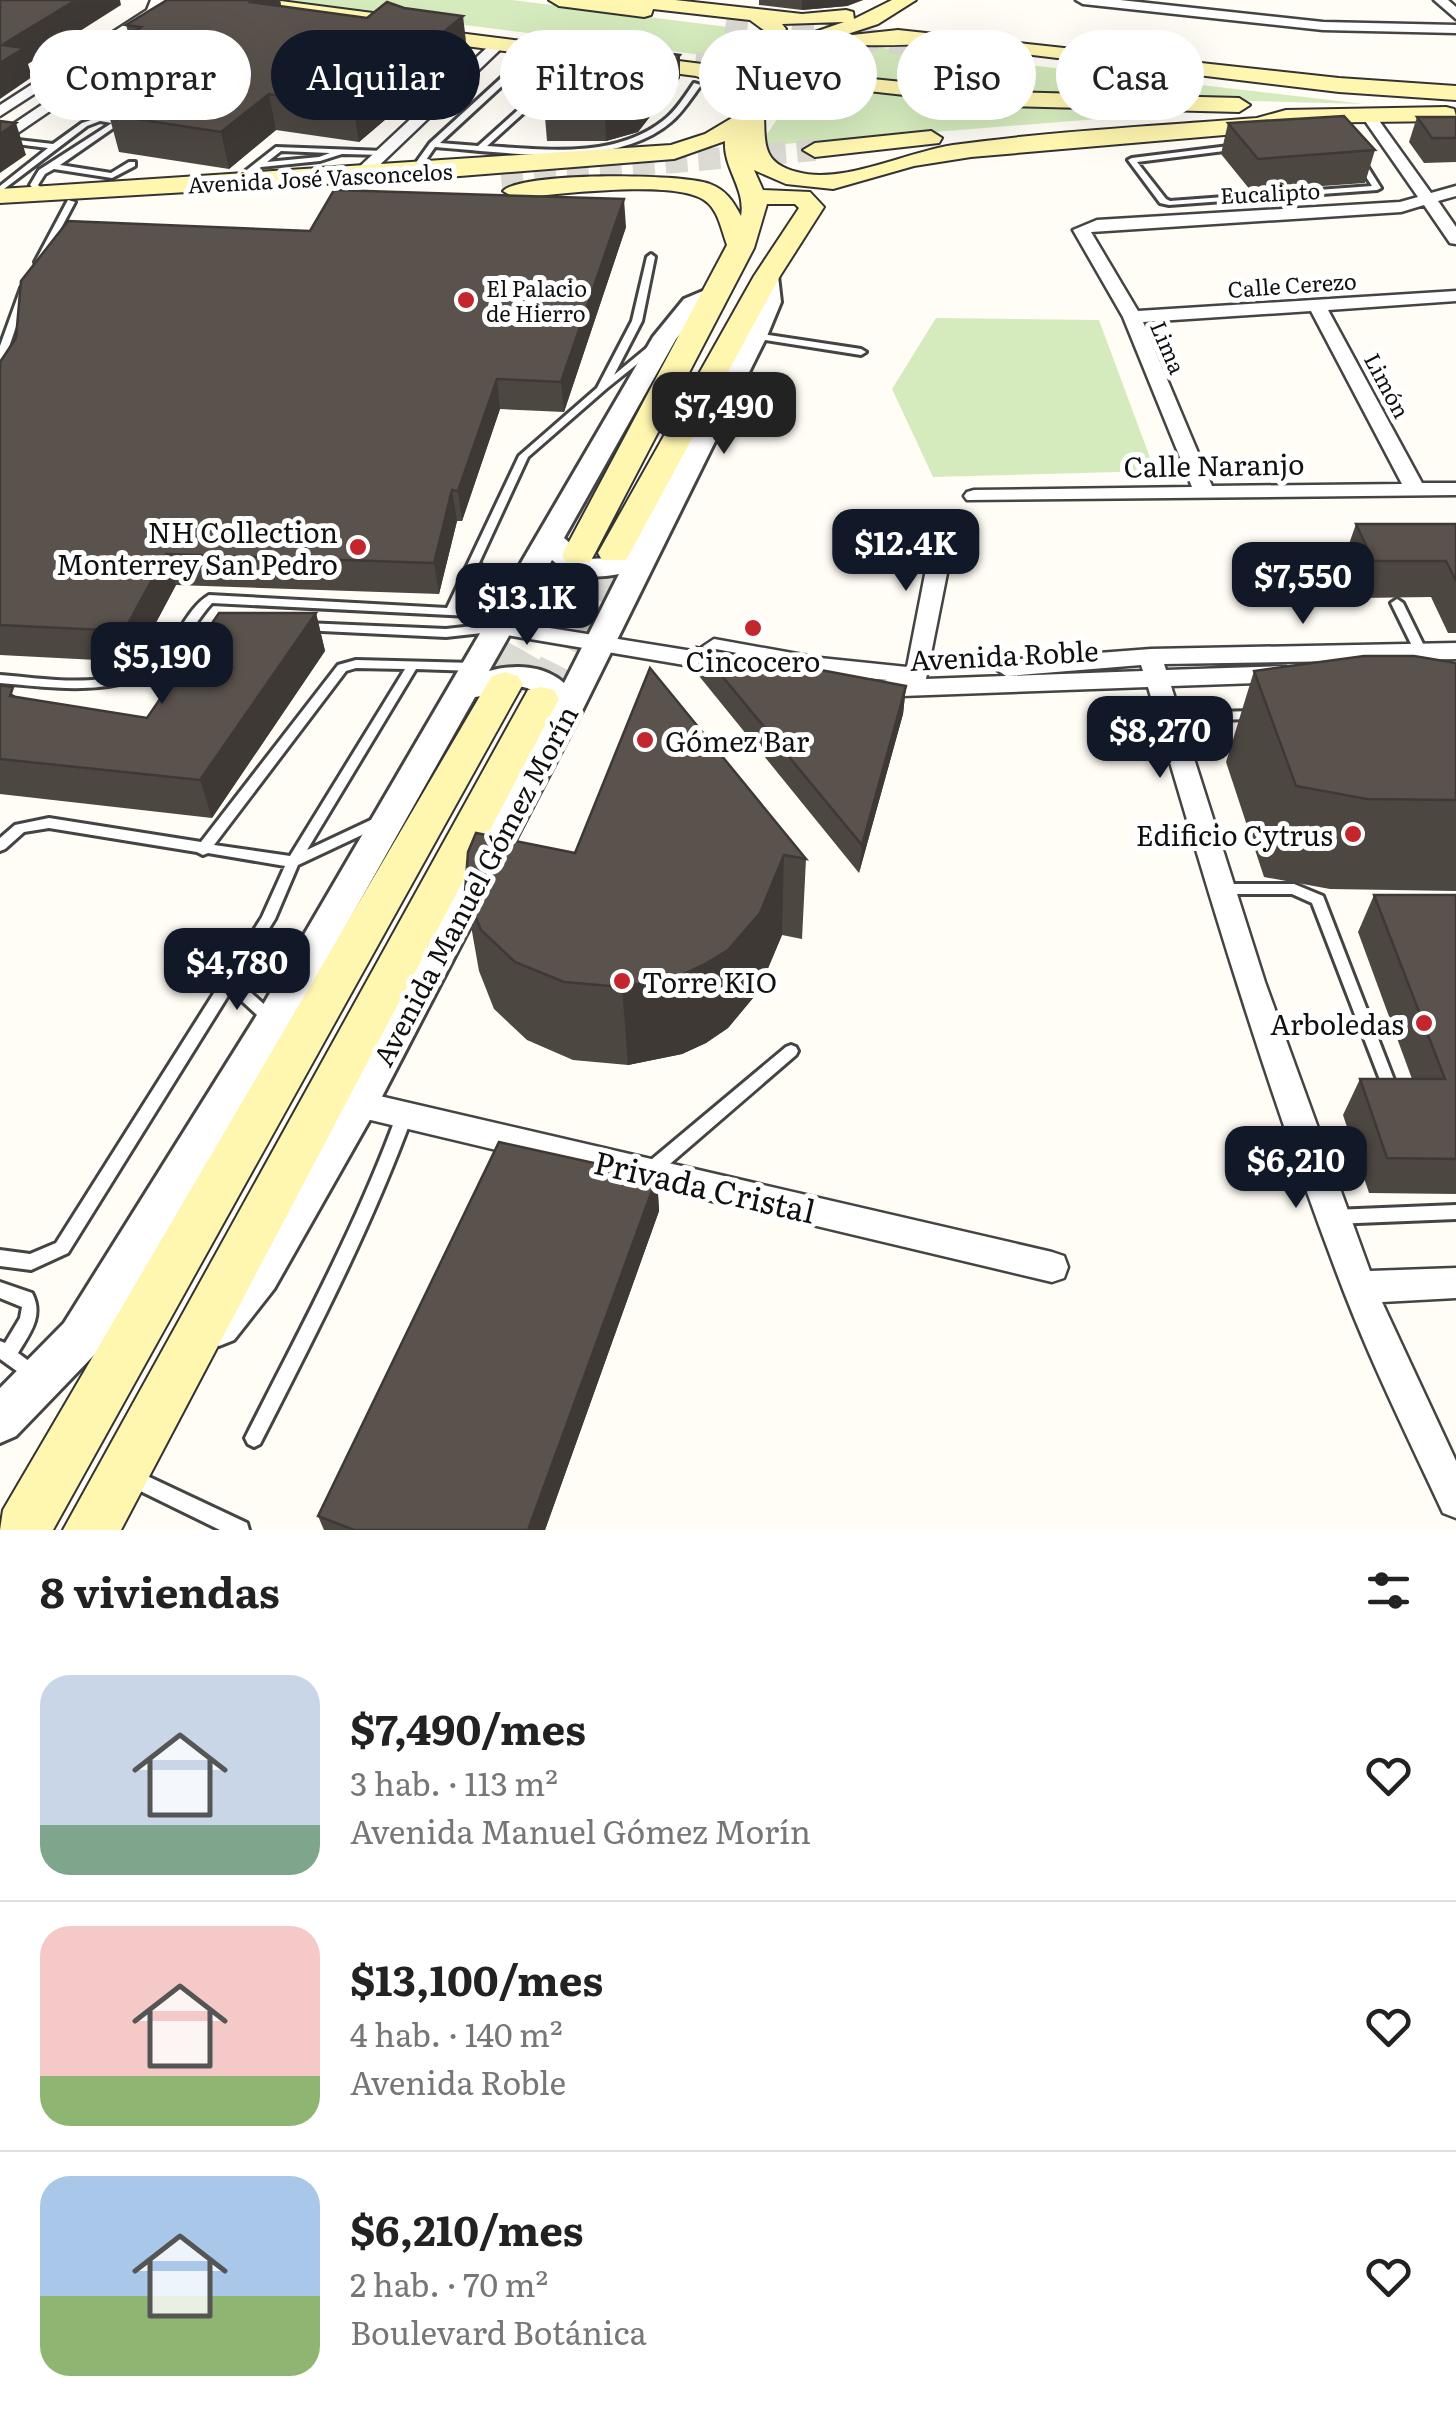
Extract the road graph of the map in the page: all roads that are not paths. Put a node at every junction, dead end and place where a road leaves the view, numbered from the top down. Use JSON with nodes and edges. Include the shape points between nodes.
{"nodes":[{"id":1,"x":158,"y":0,"type":"edge"},
{"id":2,"x":559,"y":0,"type":"edge"},
{"id":3,"x":621,"y":0,"type":"edge"},
{"id":4,"x":904,"y":0,"type":"edge"},
{"id":5,"x":1083,"y":0,"type":"edge"},
{"id":6,"x":1442,"y":0,"type":"edge"},
{"id":7,"x":221,"y":7,"type":"edge"},
{"id":8,"x":1456,"y":15,"type":"edge"},
{"id":9,"x":757,"y":16,"type":"junction"},
{"id":10,"x":397,"y":22,"type":"junction"},
{"id":11,"x":726,"y":22,"type":"tunnel mouth"},
{"id":12,"x":1456,"y":28,"type":"edge"},
{"id":13,"x":126,"y":30,"type":"edge"},
{"id":14,"x":838,"y":30,"type":"edge"},
{"id":15,"x":858,"y":30,"type":"edge"},
{"id":16,"x":938,"y":30,"type":"edge"},
{"id":17,"x":499,"y":44,"type":"joint"},
{"id":18,"x":1036,"y":49,"type":"edge"},
{"id":19,"x":1036,"y":60,"type":"edge"},
{"id":20,"x":679,"y":70,"type":"edge"},
{"id":21,"x":697,"y":73,"type":"junction"},
{"id":22,"x":500,"y":84,"type":"edge"},
{"id":23,"x":877,"y":86,"type":"edge"},
{"id":24,"x":1417,"y":92,"type":"junction"},
{"id":25,"x":30,"y":93,"type":"edge"},
{"id":26,"x":1456,"y":93,"type":"edge"},
{"id":27,"x":0,"y":112,"type":"edge"},
{"id":28,"x":1456,"y":114,"type":"edge"},
{"id":29,"x":1424,"y":115,"type":"junction"},
{"id":30,"x":1286,"y":117,"type":"junction"},
{"id":31,"x":1370,"y":118,"type":"junction"},
{"id":32,"x":30,"y":120,"type":"edge"},
{"id":33,"x":509,"y":120,"type":"edge"},
{"id":34,"x":740,"y":120,"type":"edge"},
{"id":35,"x":749,"y":120,"type":"edge"},
{"id":36,"x":753,"y":120,"type":"edge"},
{"id":37,"x":1202,"y":129,"type":"junction"},
{"id":38,"x":444,"y":135,"type":"junction"},
{"id":39,"x":540,"y":138,"type":"dead end"},
{"id":40,"x":0,"y":140,"type":"edge"},
{"id":41,"x":55,"y":146,"type":"junction"},
{"id":42,"x":432,"y":146,"type":"junction"},
{"id":43,"x":1250,"y":146,"type":"edge"},
{"id":44,"x":1232,"y":147,"type":"junction"},
{"id":45,"x":480,"y":148,"type":"junction"},
{"id":46,"x":348,"y":150,"type":"junction"},
{"id":47,"x":528,"y":150,"type":"junction"},
{"id":48,"x":814,"y":150,"type":"tunnel mouth"},
{"id":49,"x":384,"y":153,"type":"junction"},
{"id":50,"x":640,"y":155,"type":"junction"},
{"id":51,"x":1355,"y":156,"type":"edge"},
{"id":52,"x":930,"y":157,"type":"junction"},
{"id":53,"x":457,"y":158,"type":"junction"},
{"id":54,"x":132,"y":164,"type":"dead end"},
{"id":55,"x":258,"y":165,"type":"junction"},
{"id":56,"x":53,"y":166,"type":"junction"},
{"id":57,"x":414,"y":172,"type":"junction"},
{"id":58,"x":361,"y":174,"type":"junction"},
{"id":59,"x":237,"y":182,"type":"junction"},
{"id":60,"x":556,"y":188,"type":"junction"},
{"id":61,"x":1456,"y":191,"type":"edge"},
{"id":62,"x":0,"y":193,"type":"edge"},
{"id":63,"x":42,"y":193,"type":"junction"},
{"id":64,"x":356,"y":200,"type":"edge"},
{"id":65,"x":1428,"y":200,"type":"junction"},
{"id":66,"x":100,"y":201,"type":"junction"},
{"id":67,"x":71,"y":202,"type":"junction"},
{"id":68,"x":0,"y":206,"type":"edge"},
{"id":69,"x":755,"y":210,"type":"junction"},
{"id":70,"x":1084,"y":228,"type":"joint"},
{"id":71,"x":1456,"y":239,"type":"edge"},
{"id":72,"x":791,"y":241,"type":"junction"},
{"id":73,"x":741,"y":248,"type":"junction"},
{"id":74,"x":651,"y":257,"type":"dead end"},
{"id":75,"x":767,"y":276,"type":"junction"},
{"id":76,"x":717,"y":292,"type":"junction"},
{"id":77,"x":1456,"y":296,"type":"edge"},
{"id":78,"x":1317,"y":305,"type":"junction"},
{"id":79,"x":1132,"y":318,"type":"junction"},
{"id":80,"x":665,"y":336,"type":"junction"},
{"id":81,"x":756,"y":336,"type":"junction"},
{"id":82,"x":861,"y":352,"type":"dead end"},
{"id":83,"x":0,"y":359,"type":"edge"},
{"id":84,"x":601,"y":390,"type":"junction"},
{"id":85,"x":1416,"y":489,"type":"junction"},
{"id":86,"x":1456,"y":489,"type":"edge"},
{"id":87,"x":1204,"y":491,"type":"junction"},
{"id":88,"x":974,"y":496,"type":"dead end"},
{"id":89,"x":946,"y":523,"type":"dead end"},
{"id":90,"x":549,"y":537,"type":"junction"},
{"id":91,"x":629,"y":552,"type":"junction"},
{"id":92,"x":578,"y":555,"type":"tunnel mouth"},
{"id":93,"x":474,"y":563,"type":"junction"},
{"id":94,"x":1396,"y":603,"type":"dead end"},
{"id":95,"x":451,"y":612,"type":"junction"},
{"id":96,"x":508,"y":613,"type":"junction"},
{"id":97,"x":192,"y":623,"type":"junction"},
{"id":98,"x":212,"y":624,"type":"edge"},
{"id":99,"x":292,"y":626,"type":"edge"},
{"id":100,"x":603,"y":635,"type":"junction"},
{"id":101,"x":1456,"y":651,"type":"edge"},
{"id":102,"x":1421,"y":652,"type":"junction"},
{"id":103,"x":412,"y":665,"type":"junction"},
{"id":104,"x":1154,"y":667,"type":"junction"},
{"id":105,"x":1456,"y":670,"type":"edge"},
{"id":106,"x":917,"y":674,"type":"junction"},
{"id":107,"x":0,"y":679,"type":"edge"},
{"id":108,"x":509,"y":693,"type":"junction"},
{"id":109,"x":1266,"y":714,"type":"edge"},
{"id":110,"x":1172,"y":717,"type":"junction"},
{"id":111,"x":389,"y":817,"type":"junction"},
{"id":112,"x":0,"y":846,"type":"edge"},
{"id":113,"x":203,"y":850,"type":"junction"},
{"id":114,"x":293,"y":862,"type":"junction"},
{"id":115,"x":1223,"y":889,"type":"junction"},
{"id":116,"x":226,"y":979,"type":"junction"},
{"id":117,"x":272,"y":1021,"type":"junction"},
{"id":118,"x":791,"y":1051,"type":"dead end"},
{"id":119,"x":1389,"y":1085,"type":"edge"},
{"id":120,"x":358,"y":1104,"type":"junction"},
{"id":121,"x":406,"y":1114,"type":"junction"},
{"id":122,"x":649,"y":1172,"type":"junction"},
{"id":123,"x":1456,"y":1212,"type":"edge"},
{"id":124,"x":1330,"y":1217,"type":"junction"},
{"id":125,"x":0,"y":1258,"type":"edge"},
{"id":126,"x":1052,"y":1267,"type":"dead end"},
{"id":127,"x":1456,"y":1283,"type":"edge"},
{"id":128,"x":1359,"y":1287,"type":"junction"},
{"id":129,"x":0,"y":1290,"type":"edge"},
{"id":130,"x":4,"y":1351,"type":"edge"},
{"id":131,"x":174,"y":1376,"type":"junction"},
{"id":132,"x":41,"y":1381,"type":"junction"},
{"id":133,"x":0,"y":1420,"type":"edge"},
{"id":134,"x":254,"y":1438,"type":"dead end"},
{"id":135,"x":122,"y":1474,"type":"junction"},
{"id":136,"x":1456,"y":1500,"type":"edge"},
{"id":137,"x":20,"y":1522,"type":"edge"},
{"id":138,"x":91,"y":1530,"type":"edge"},
{"id":139,"x":240,"y":1530,"type":"edge"}],
"edges":[{"from":1,"to":13,"type":"street"},
{"from":2,"to":11,"type":"main road"},
{"from":3,"to":9,"type":"main road"},
{"from":4,"to":9,"type":"main road","via":[[827,19]]},
{"from":4,"to":14,"type":"main road","via":[[872,20]]},
{"from":5,"to":12,"type":"street","via":[[1323,26]]},
{"from":6,"to":8,"type":"street"},
{"from":7,"to":10,"type":"main road","via":[[271,6]]},
{"from":9,"to":21,"type":"main road","via":[[776,30],[756,56],[740,67]]},
{"from":10,"to":17,"type":"main road","via":[[409,32]]},
{"from":10,"to":21,"type":"main road"},
{"from":15,"to":16,"type":"main road"},
{"from":17,"to":49,"type":"street"},
{"from":18,"to":24,"type":"main road"},
{"from":19,"to":24,"type":"main road","via":[[1340,96]]},
{"from":20,"to":21,"type":"main road"},
{"from":21,"to":47,"type":"lane","via":[[670,119],[631,143]]},
{"from":22,"to":38,"type":"lane"},
{"from":23,"to":29,"type":"main road","via":[[1004,99]]},
{"from":24,"to":26,"type":"main road"},
{"from":25,"to":27,"type":"street"},
{"from":28,"to":29,"type":"main road"},
{"from":29,"to":31,"type":"main road"},
{"from":30,"to":31,"type":"main road","via":[[1335,125]]},
{"from":30,"to":37,"type":"main road"},
{"from":30,"to":48,"type":"main road","via":[[1054,128]]},
{"from":31,"to":65,"type":"street"},
{"from":32,"to":40,"type":"street"},
{"from":33,"to":45,"type":"lane"},
{"from":34,"to":50,"type":"main road","via":[[701,144]]},
{"from":35,"to":69,"type":"main road","via":[[735,146]]},
{"from":36,"to":52,"type":"main road","via":[[752,153],[786,177],[856,180]]},
{"from":37,"to":44,"type":"lane"},
{"from":37,"to":52,"type":"main road"},
{"from":38,"to":42,"type":"lane"},
{"from":38,"to":53,"type":"lane"},
{"from":39,"to":47,"type":"lane"},
{"from":40,"to":41,"type":"lane"},
{"from":41,"to":56,"type":"lane","via":[[94,118],[118,121]]},
{"from":41,"to":62,"type":"lane"},
{"from":42,"to":53,"type":"lane"},
{"from":42,"to":57,"type":"lane"},
{"from":43,"to":44,"type":"lane"},
{"from":44,"to":51,"type":"lane","via":[[1132,160],[1169,203],[1377,188]]},
{"from":45,"to":47,"type":"lane"},
{"from":45,"to":53,"type":"lane"},
{"from":46,"to":49,"type":"lane"},
{"from":46,"to":55,"type":"lane"},
{"from":46,"to":55,"type":"lane","via":[[279,148]]},
{"from":49,"to":58,"type":"street"},
{"from":50,"to":53,"type":"main road","name":"Avenida José Vasconcelos"},
{"from":50,"to":60,"type":"main road","via":[[687,154],[700,162],[662,175]]},
{"from":52,"to":72,"type":"main road","via":[[846,198]]},
{"from":53,"to":57,"type":"main road","name":"Avenida José Vasconcelos"},
{"from":54,"to":56,"type":"lane","via":[[112,176]]},
{"from":55,"to":59,"type":"lane"},
{"from":56,"to":63,"type":"lane","via":[[37,177],[34,185]]},
{"from":57,"to":58,"type":"main road","name":"Avenida José Vasconcelos"},
{"from":58,"to":59,"type":"main road","name":"Avenida José Vasconcelos"},
{"from":59,"to":63,"type":"main road","name":"Avenida José Vasconcelos"},
{"from":60,"to":66,"type":"main road","name":"Avenida José Vasconcelos"},
{"from":60,"to":73,"type":"main road","via":[[655,182],[704,188],[718,198]]},
{"from":61,"to":65,"type":"street","name":"Eucalipto"},
{"from":62,"to":63,"type":"main road","name":"Avenida José Vasconcelos"},
{"from":64,"to":66,"type":"main road","via":[[171,206]]},
{"from":65,"to":70,"type":"street","name":"Eucalipto"},
{"from":65,"to":71,"type":"street"},
{"from":66,"to":67,"type":"main road","name":"Avenida José Vasconcelos"},
{"from":67,"to":68,"type":"main road","name":"Avenida José Vasconcelos"},
{"from":67,"to":83,"type":"lane","via":[[20,298]]},
{"from":69,"to":72,"type":"main road","via":[[770,196],[808,200],[812,207]]},
{"from":69,"to":73,"type":"main road","name":"Avenida Manuel Gómez Morín"},
{"from":70,"to":79,"type":"street","name":"Lima"},
{"from":72,"to":75,"type":"main road"},
{"from":73,"to":76,"type":"main road","name":"Avenida Manuel Gómez Morín"},
{"from":74,"to":84,"type":"lane","via":[[637,321]]},
{"from":75,"to":81,"type":"street","name":"Avenida Manuel Gómez Morín","via":[[769,302]]},
{"from":75,"to":91,"type":"main road","name":"Avenida Manuel Gómez Morín"},
{"from":76,"to":80,"type":"street","name":"Avenida Manuel Gómez Morín","via":[[692,304]]},
{"from":76,"to":92,"type":"main road","name":"Avenida Manuel Gómez Morín"},
{"from":77,"to":78,"type":"street","name":"Calle Cerezo"},
{"from":78,"to":79,"type":"street","name":"Calle Cerezo"},
{"from":78,"to":85,"type":"street","name":"Limón"},
{"from":79,"to":87,"type":"street","name":"Lima"},
{"from":80,"to":84,"type":"lane"},
{"from":80,"to":90,"type":"street","name":"Avenida Manuel Gómez Morín"},
{"from":81,"to":82,"type":"lane"},
{"from":81,"to":91,"type":"street","name":"Avenida Manuel Gómez Morín"},
{"from":84,"to":93,"type":"lane","via":[[524,456]]},
{"from":85,"to":86,"type":"street","name":"Calle Naranjo"},
{"from":85,"to":87,"type":"street","name":"Calle Naranjo"},
{"from":87,"to":88,"type":"street","name":"Calle Naranjo"},
{"from":89,"to":106,"type":"street"},
{"from":90,"to":91,"type":"street","via":[[563,558],[580,567],[616,566]]},
{"from":90,"to":96,"type":"street","name":"Avenida Manuel Gómez Morín"},
{"from":91,"to":100,"type":"street","name":"Avenida Manuel Gómez Morín"},
{"from":93,"to":95,"type":"lane"},
{"from":93,"to":96,"type":"lane"},
{"from":94,"to":102,"type":"lane"},
{"from":95,"to":96,"type":"lane"},
{"from":95,"to":97,"type":"lane","via":[[209,598]]},
{"from":96,"to":99,"type":"lane","via":[[446,633]]},
{"from":96,"to":100,"type":"street","name":"Avenida Roble"},
{"from":96,"to":108,"type":"street","name":"Avenida Manuel Gómez Morín"},
{"from":97,"to":98,"type":"lane"},
{"from":97,"to":107,"type":"lane","via":[[158,662],[132,676]]},
{"from":100,"to":104,"type":"street","name":"Avenida Roble","via":[[870,688]]},
{"from":100,"to":106,"type":"street","name":"Avenida Roble"},
{"from":100,"to":108,"type":"street","name":"Avenida Manuel Gómez Morín"},
{"from":101,"to":102,"type":"street","name":"Avenida Roble"},
{"from":102,"to":104,"type":"street","name":"Avenida Roble"},
{"from":103,"to":108,"type":"lane"},
{"from":103,"to":113,"type":"lane","via":[[356,664],[336,673]]},
{"from":103,"to":114,"type":"lane"},
{"from":104,"to":105,"type":"street","name":"Avenida Roble"},
{"from":104,"to":106,"type":"street","name":"Avenida Roble"},
{"from":104,"to":110,"type":"street"},
{"from":108,"to":111,"type":"street","name":"Avenida Manuel Gómez Morín"},
{"from":108,"to":120,"type":"street","name":"Avenida Manuel Gómez Morín"},
{"from":108,"to":131,"type":"main road","name":"Avenida Manuel Gómez Morín"},
{"from":108,"to":137,"type":"main road","name":"Avenida Manuel Gómez Morín"},
{"from":109,"to":110,"type":"lane"},
{"from":110,"to":115,"type":"street"},
{"from":111,"to":114,"type":"lane"},
{"from":111,"to":117,"type":"street","name":"Avenida Manuel Gómez Morín"},
{"from":112,"to":113,"type":"lane","via":[[20,828],[49,824]]},
{"from":113,"to":114,"type":"lane"},
{"from":114,"to":116,"type":"lane","via":[[268,919]]},
{"from":115,"to":119,"type":"lane","via":[[1302,890],[1318,900]]},
{"from":115,"to":124,"type":"street"},
{"from":116,"to":117,"type":"lane"},
{"from":116,"to":125,"type":"lane","via":[[54,1254],[31,1262]]},
{"from":117,"to":132,"type":"street","name":"Avenida Manuel Gómez Morín","via":[[80,1338]]},
{"from":118,"to":122,"type":"lane"},
{"from":120,"to":121,"type":"street","name":"Privada Cristal"},
{"from":120,"to":131,"type":"street","name":"Avenida Manuel Gómez Morín","via":[[259,1276]]},
{"from":121,"to":122,"type":"street","name":"Privada Cristal"},
{"from":121,"to":134,"type":"lane"},
{"from":122,"to":126,"type":"street","name":"Privada Cristal"},
{"from":123,"to":124,"type":"lane"},
{"from":124,"to":128,"type":"street"},
{"from":127,"to":128,"type":"street"},
{"from":128,"to":136,"type":"street"},
{"from":129,"to":130,"type":"lane","via":[[30,1306],[28,1320]]},
{"from":130,"to":132,"type":"lane"},
{"from":131,"to":135,"type":"main road","name":"Avenida Manuel Gómez Morín"},
{"from":132,"to":133,"type":"street","name":"Avenida Manuel Gómez Morín"},
{"from":135,"to":138,"type":"main road","name":"Avenida Manuel Gómez Morín"},
{"from":135,"to":139,"type":"lane"}]}
